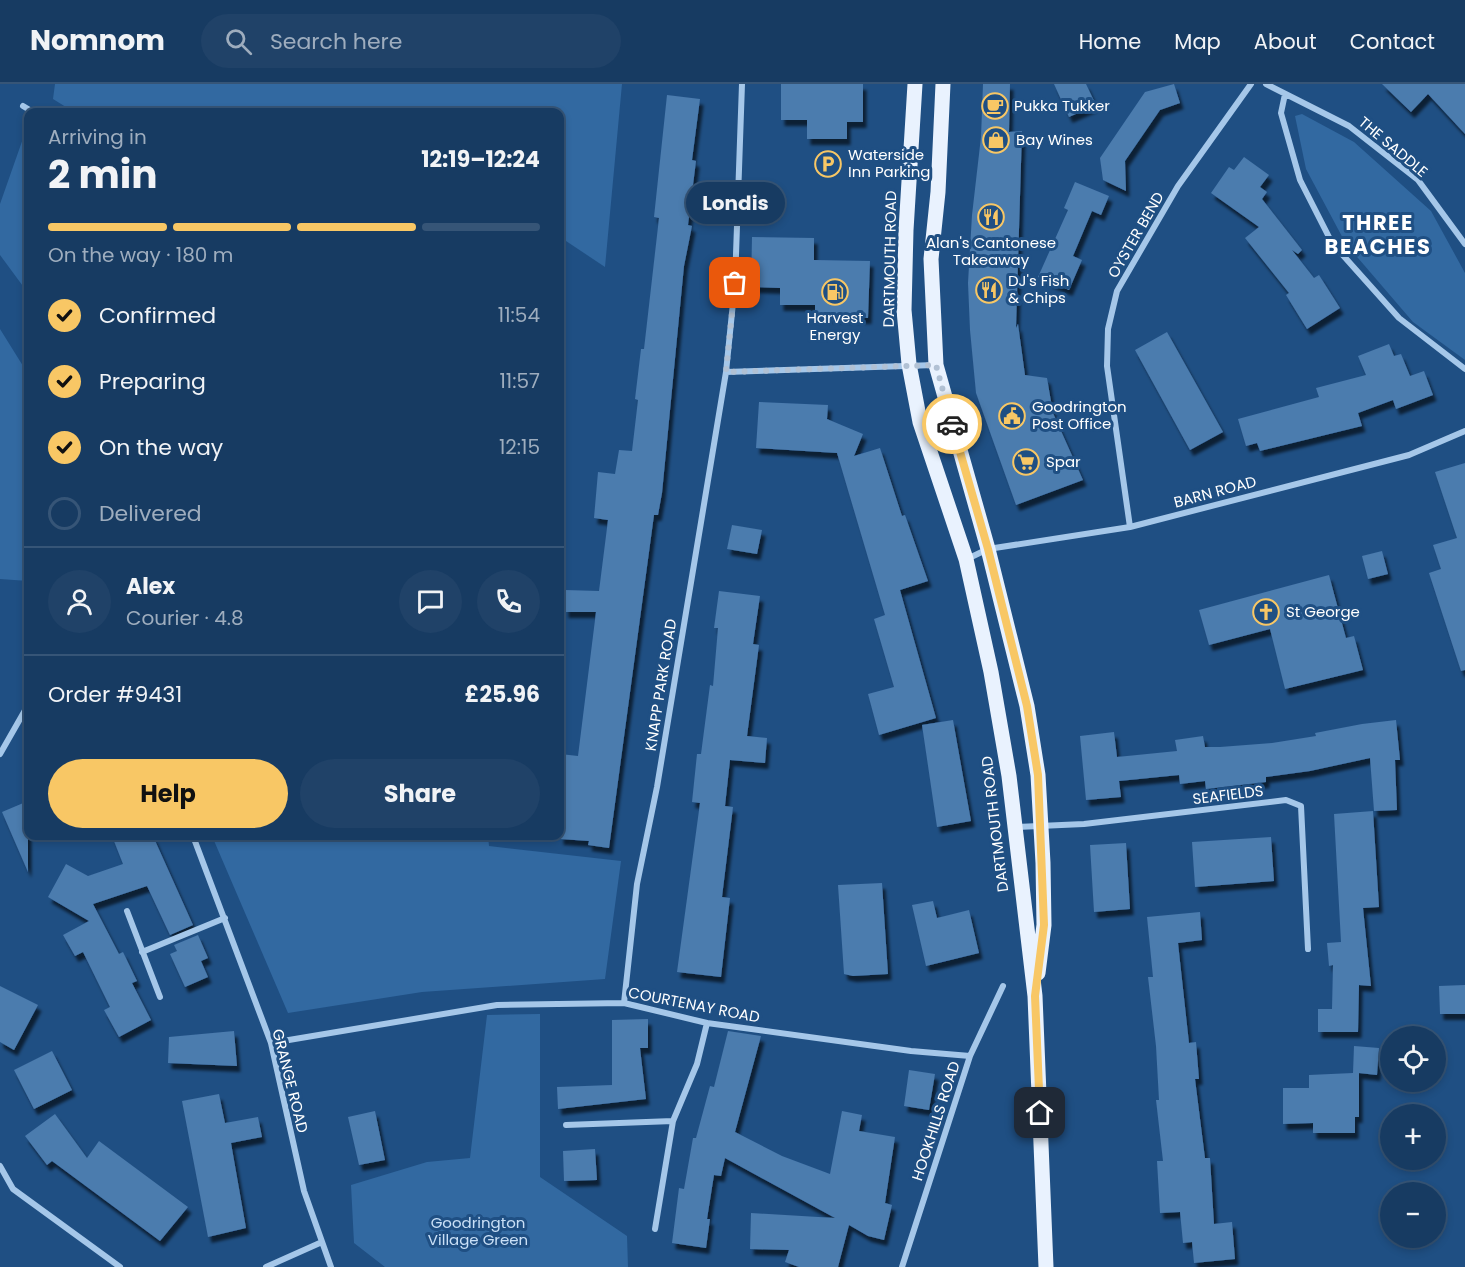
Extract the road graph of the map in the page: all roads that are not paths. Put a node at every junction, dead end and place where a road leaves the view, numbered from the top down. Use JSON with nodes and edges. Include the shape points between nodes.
{"nodes":[{"id":1,"x":742,"y":84,"type":"edge"},
{"id":2,"x":915,"y":84,"type":"edge"},
{"id":3,"x":943,"y":84,"type":"edge"},
{"id":4,"x":1251,"y":84,"type":"edge"},
{"id":5,"x":1266,"y":84,"type":"edge"},
{"id":6,"x":1285,"y":94,"type":"junction"},
{"id":7,"x":23,"y":106,"type":"dead end"},
{"id":8,"x":26,"y":108,"type":"edge"},
{"id":9,"x":1465,"y":244,"type":"edge"},
{"id":10,"x":909,"y":364,"type":"junction"},
{"id":11,"x":936,"y":365,"type":"junction"},
{"id":12,"x":1465,"y":369,"type":"edge"},
{"id":13,"x":726,"y":372,"type":"junction"},
{"id":14,"x":1465,"y":431,"type":"edge"},
{"id":15,"x":1130,"y":527,"type":"junction"},
{"id":16,"x":988,"y":549,"type":"junction"},
{"id":17,"x":966,"y":559,"type":"junction"},
{"id":18,"x":24,"y":712,"type":"edge"},
{"id":19,"x":0,"y":754,"type":"edge"},
{"id":20,"x":1041,"y":827,"type":"junction"},
{"id":21,"x":1014,"y":828,"type":"junction"},
{"id":22,"x":195,"y":840,"type":"edge"},
{"id":23,"x":127,"y":911,"type":"dead end"},
{"id":24,"x":225,"y":918,"type":"junction"},
{"id":25,"x":1308,"y":949,"type":"dead end"},
{"id":26,"x":142,"y":952,"type":"junction"},
{"id":27,"x":1003,"y":986,"type":"dead end"},
{"id":28,"x":1035,"y":996,"type":"junction"},
{"id":29,"x":160,"y":997,"type":"dead end"},
{"id":30,"x":624,"y":1002,"type":"junction"},
{"id":31,"x":707,"y":1023,"type":"junction"},
{"id":32,"x":271,"y":1043,"type":"junction"},
{"id":33,"x":970,"y":1056,"type":"junction"},
{"id":34,"x":673,"y":1120,"type":"junction"},
{"id":35,"x":566,"y":1125,"type":"dead end"},
{"id":36,"x":0,"y":1166,"type":"edge"},
{"id":37,"x":655,"y":1229,"type":"dead end"},
{"id":38,"x":322,"y":1242,"type":"junction"},
{"id":39,"x":120,"y":1267,"type":"edge"},
{"id":40,"x":267,"y":1267,"type":"edge"},
{"id":41,"x":331,"y":1267,"type":"edge"},
{"id":42,"x":902,"y":1267,"type":"edge"},
{"id":43,"x":1046,"y":1267,"type":"edge"}],
"edges":[{"from":1,"to":13,"type":"street","name":"KNAPP PARK ROAD","via":[[735,283]]},
{"from":2,"to":10,"type":"main road","name":"DARTMOUTH ROAD","via":[[904,310]]},
{"from":3,"to":11,"type":"main road","name":"DARTMOUTH ROAD","via":[[932,259]]},
{"from":4,"to":15,"type":"street","name":"OYSTER BEND","via":[[1179,186],[1117,291],[1108,329],[1107,366]]},
{"from":5,"to":6,"type":"street","name":"THE SADDLE"},
{"from":6,"to":9,"type":"street","name":"THE SADDLE","via":[[1349,126],[1418,180]]},
{"from":6,"to":12,"type":"street","via":[[1281,113],[1300,180],[1332,243],[1399,318]]},
{"from":7,"to":8,"type":"street"},
{"from":10,"to":11,"type":"street"},
{"from":10,"to":13,"type":"street"},
{"from":10,"to":17,"type":"main road","name":"DARTMOUTH ROAD","via":[[920,422]]},
{"from":11,"to":16,"type":"main road","name":"DARTMOUTH ROAD"},
{"from":13,"to":30,"type":"street","name":"KNAPP PARK ROAD","via":[[657,787],[637,884]]},
{"from":14,"to":15,"type":"street","name":"BARN ROAD","via":[[1409,455]]},
{"from":15,"to":16,"type":"street","name":"BARN ROAD"},
{"from":16,"to":17,"type":"street","name":"BARN ROAD"},
{"from":16,"to":20,"type":"main road","name":"DARTMOUTH ROAD","via":[[1027,706]]},
{"from":17,"to":21,"type":"main road","name":"DARTMOUTH ROAD","via":[[991,672]]},
{"from":18,"to":19,"type":"street"},
{"from":20,"to":21,"type":"street","name":"SEAFIELDS"},
{"from":20,"to":25,"type":"street","name":"SEAFIELDS","via":[[1286,801],[1301,806]]},
{"from":20,"to":28,"type":"main road","name":"DARTMOUTH ROAD","via":[[1044,925]]},
{"from":21,"to":28,"type":"main road","name":"DARTMOUTH ROAD"},
{"from":22,"to":24,"type":"street","name":"GRANGE ROAD"},
{"from":23,"to":26,"type":"street"},
{"from":24,"to":26,"type":"street"},
{"from":24,"to":32,"type":"street","name":"GRANGE ROAD"},
{"from":26,"to":29,"type":"street"},
{"from":27,"to":33,"type":"street","name":"HOOKHILLS ROAD"},
{"from":28,"to":43,"type":"main road","name":"DARTMOUTH ROAD"},
{"from":30,"to":31,"type":"street","name":"COURTENAY ROAD"},
{"from":30,"to":32,"type":"street","name":"COURTENAY ROAD","via":[[497,1005]]},
{"from":31,"to":33,"type":"street","name":"COURTENAY ROAD"},
{"from":31,"to":34,"type":"street","via":[[698,1064]]},
{"from":32,"to":38,"type":"street","name":"GRANGE ROAD","via":[[304,1191]]},
{"from":33,"to":42,"type":"street","name":"HOOKHILLS ROAD"},
{"from":34,"to":35,"type":"street"},
{"from":34,"to":37,"type":"street"},
{"from":36,"to":39,"type":"street","via":[[13,1189]]},
{"from":38,"to":40,"type":"street"},
{"from":38,"to":41,"type":"street","name":"GRANGE ROAD"}]}
